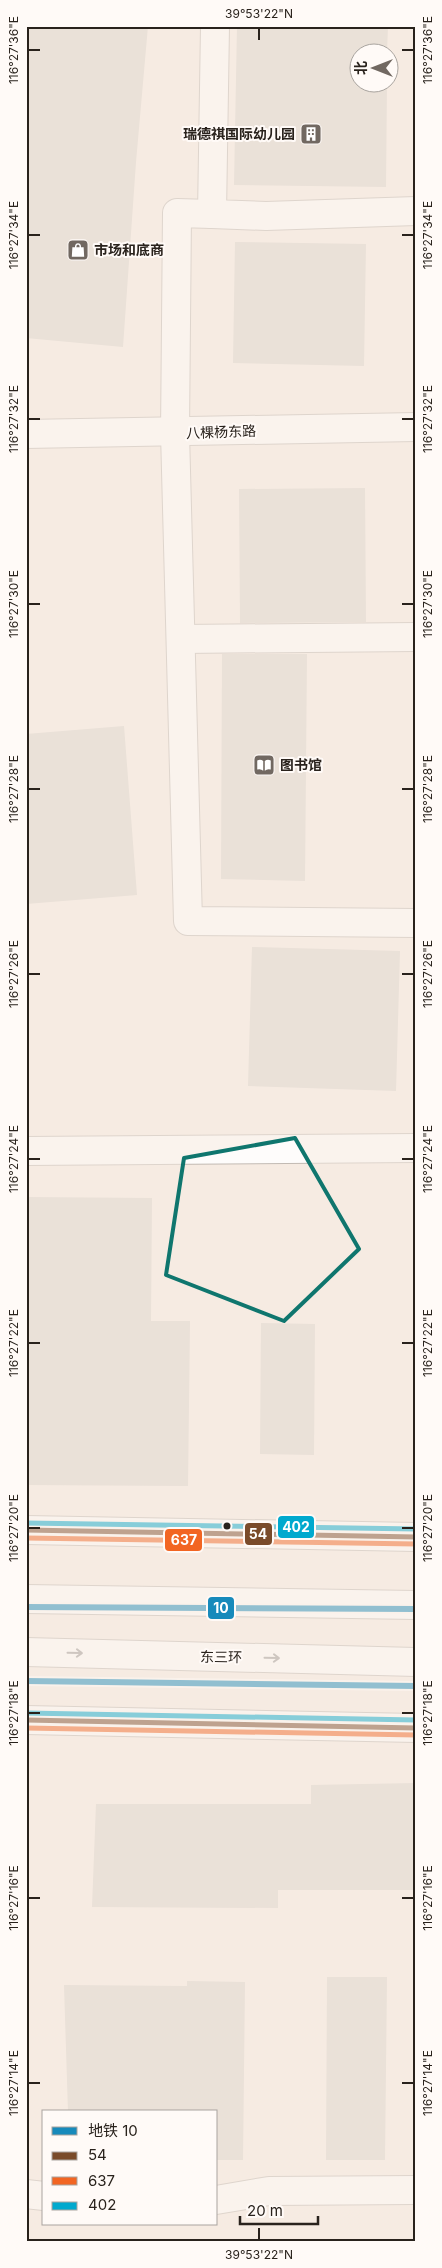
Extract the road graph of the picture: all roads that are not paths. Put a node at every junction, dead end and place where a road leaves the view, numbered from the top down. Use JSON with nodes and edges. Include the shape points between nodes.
{"nodes":[{"id":1,"x":215,"y":26,"type":"edge"},
{"id":2,"x":416,"y":211,"type":"edge"},
{"id":3,"x":212,"y":214,"type":"junction"},
{"id":4,"x":416,"y":426,"type":"edge"},
{"id":5,"x":175,"y":433,"type":"junction"},
{"id":6,"x":26,"y":434,"type":"edge"},
{"id":7,"x":416,"y":637,"type":"edge"},
{"id":8,"x":181,"y":639,"type":"junction"},
{"id":9,"x":416,"y":923,"type":"edge"},
{"id":10,"x":416,"y":1148,"type":"edge"},
{"id":11,"x":26,"y":1151,"type":"edge"},
{"id":12,"x":26,"y":1530,"type":"edge"},
{"id":13,"x":416,"y":1537,"type":"edge"},
{"id":14,"x":416,"y":1597,"type":"edge"},
{"id":15,"x":26,"y":1599,"type":"edge"},
{"id":16,"x":381,"y":1604,"type":"junction"},
{"id":17,"x":416,"y":1605,"type":"edge"},
{"id":18,"x":26,"y":1652,"type":"edge"},
{"id":19,"x":304,"y":1659,"type":"junction"},
{"id":20,"x":416,"y":1662,"type":"edge"},
{"id":21,"x":416,"y":1680,"type":"edge"},
{"id":22,"x":26,"y":1720,"type":"edge"},
{"id":23,"x":416,"y":1728,"type":"edge"},
{"id":24,"x":416,"y":2190,"type":"edge"},
{"id":25,"x":26,"y":2194,"type":"edge"},
{"id":26,"x":42,"y":2196,"type":"edge"},
{"id":27,"x":218,"y":2200,"type":"edge"}],
"edges":[{"from":1,"to":3,"type":"main road"},
{"from":2,"to":3,"type":"main road","via":[[266,216]]},
{"from":3,"to":5,"type":"main road","via":[[178,213]]},
{"from":4,"to":5,"type":"main road","name":"八棵杨东路"},
{"from":5,"to":6,"type":"main road","name":"八棵杨东路"},
{"from":5,"to":8,"type":"main road"},
{"from":7,"to":8,"type":"main road"},
{"from":8,"to":9,"type":"main road","via":[[188,921]]},
{"from":10,"to":11,"type":"main road"},
{"from":12,"to":13,"type":"main road"},
{"from":14,"to":16,"type":"main road"},
{"from":15,"to":16,"type":"main road"},
{"from":16,"to":17,"type":"main road"},
{"from":18,"to":19,"type":"main road","name":"东三环","one_way":true},
{"from":19,"to":20,"type":"main road","name":"东三环"},
{"from":19,"to":21,"type":"main road"},
{"from":22,"to":23,"type":"main road"},
{"from":24,"to":27,"type":"main road","via":[[270,2191]]},
{"from":25,"to":26,"type":"main road"}]}
